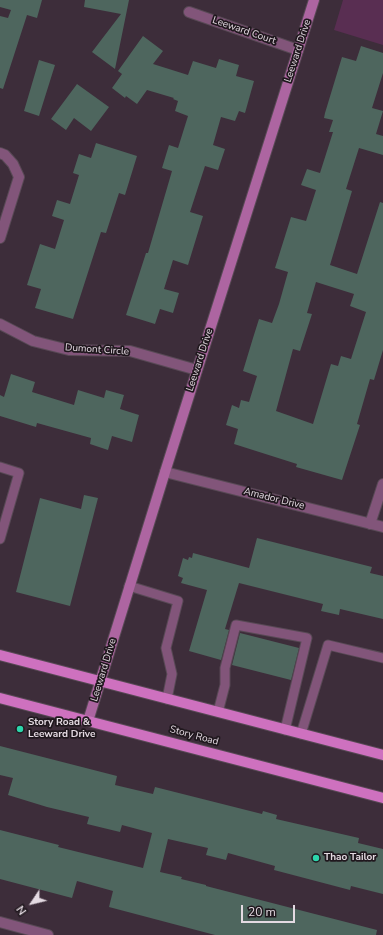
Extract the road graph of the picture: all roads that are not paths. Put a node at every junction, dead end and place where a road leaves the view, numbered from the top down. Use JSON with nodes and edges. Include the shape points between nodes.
{"nodes":[{"id":1,"x":314,"y":0,"type":"edge"},
{"id":2,"x":189,"y":12,"type":"dead end"},
{"id":3,"x":298,"y":50,"type":"junction"},
{"id":4,"x":0,"y":153,"type":"edge"},
{"id":5,"x":0,"y":238,"type":"edge"},
{"id":6,"x":0,"y":324,"type":"edge"},
{"id":7,"x":197,"y":370,"type":"junction"},
{"id":8,"x":0,"y":467,"type":"edge"},
{"id":9,"x":165,"y":472,"type":"junction"},
{"id":10,"x":383,"y":484,"type":"edge"},
{"id":11,"x":370,"y":524,"type":"junction"},
{"id":12,"x":383,"y":527,"type":"edge"},
{"id":13,"x":0,"y":539,"type":"edge"},
{"id":14,"x":129,"y":586,"type":"junction"},
{"id":15,"x":0,"y":655,"type":"edge"},
{"id":16,"x":383,"y":658,"type":"edge"},
{"id":17,"x":100,"y":682,"type":"junction"},
{"id":18,"x":0,"y":698,"type":"edge"},
{"id":19,"x":167,"y":699,"type":"junction"},
{"id":20,"x":218,"y":712,"type":"junction"},
{"id":21,"x":88,"y":721,"type":"junction"},
{"id":22,"x":285,"y":730,"type":"junction"},
{"id":23,"x":301,"y":734,"type":"junction"},
{"id":24,"x":383,"y":756,"type":"edge"},
{"id":25,"x":383,"y":798,"type":"edge"},
{"id":26,"x":0,"y":922,"type":"edge"},
{"id":27,"x":48,"y":935,"type":"edge"}],
"edges":[{"from":1,"to":3,"type":"street","name":"Leeward Drive"},
{"from":2,"to":3,"type":"street","name":"Leeward Court"},
{"from":3,"to":7,"type":"street","name":"Leeward Drive"},
{"from":4,"to":5,"type":"street","via":[[13,164],[19,176]]},
{"from":6,"to":7,"type":"street","name":"Dumont Circle","via":[[33,341],[69,350],[130,351]]},
{"from":7,"to":9,"type":"street","name":"Leeward Drive"},
{"from":8,"to":13,"type":"lane","via":[[19,473]]},
{"from":9,"to":11,"type":"street","name":"Amador Drive"},
{"from":9,"to":14,"type":"street","name":"Leeward Drive"},
{"from":10,"to":11,"type":"street"},
{"from":11,"to":12,"type":"street","name":"Amador Drive"},
{"from":14,"to":17,"type":"street","name":"Leeward Drive"},
{"from":14,"to":19,"type":"lane","via":[[178,601],[166,648],[172,674]]},
{"from":15,"to":17,"type":"main road"},
{"from":16,"to":23,"type":"lane","via":[[328,645]]},
{"from":17,"to":19,"type":"main road"},
{"from":17,"to":21,"type":"street","name":"Leeward Drive"},
{"from":18,"to":21,"type":"main road","name":"Story Road"},
{"from":19,"to":20,"type":"main road"},
{"from":20,"to":22,"type":"main road"},
{"from":20,"to":22,"type":"lane","via":[[225,686],[225,668],[236,625],[307,638]]},
{"from":21,"to":25,"type":"main road","name":"Story Road"},
{"from":22,"to":23,"type":"main road"},
{"from":23,"to":24,"type":"main road"},
{"from":26,"to":27,"type":"street"}]}
